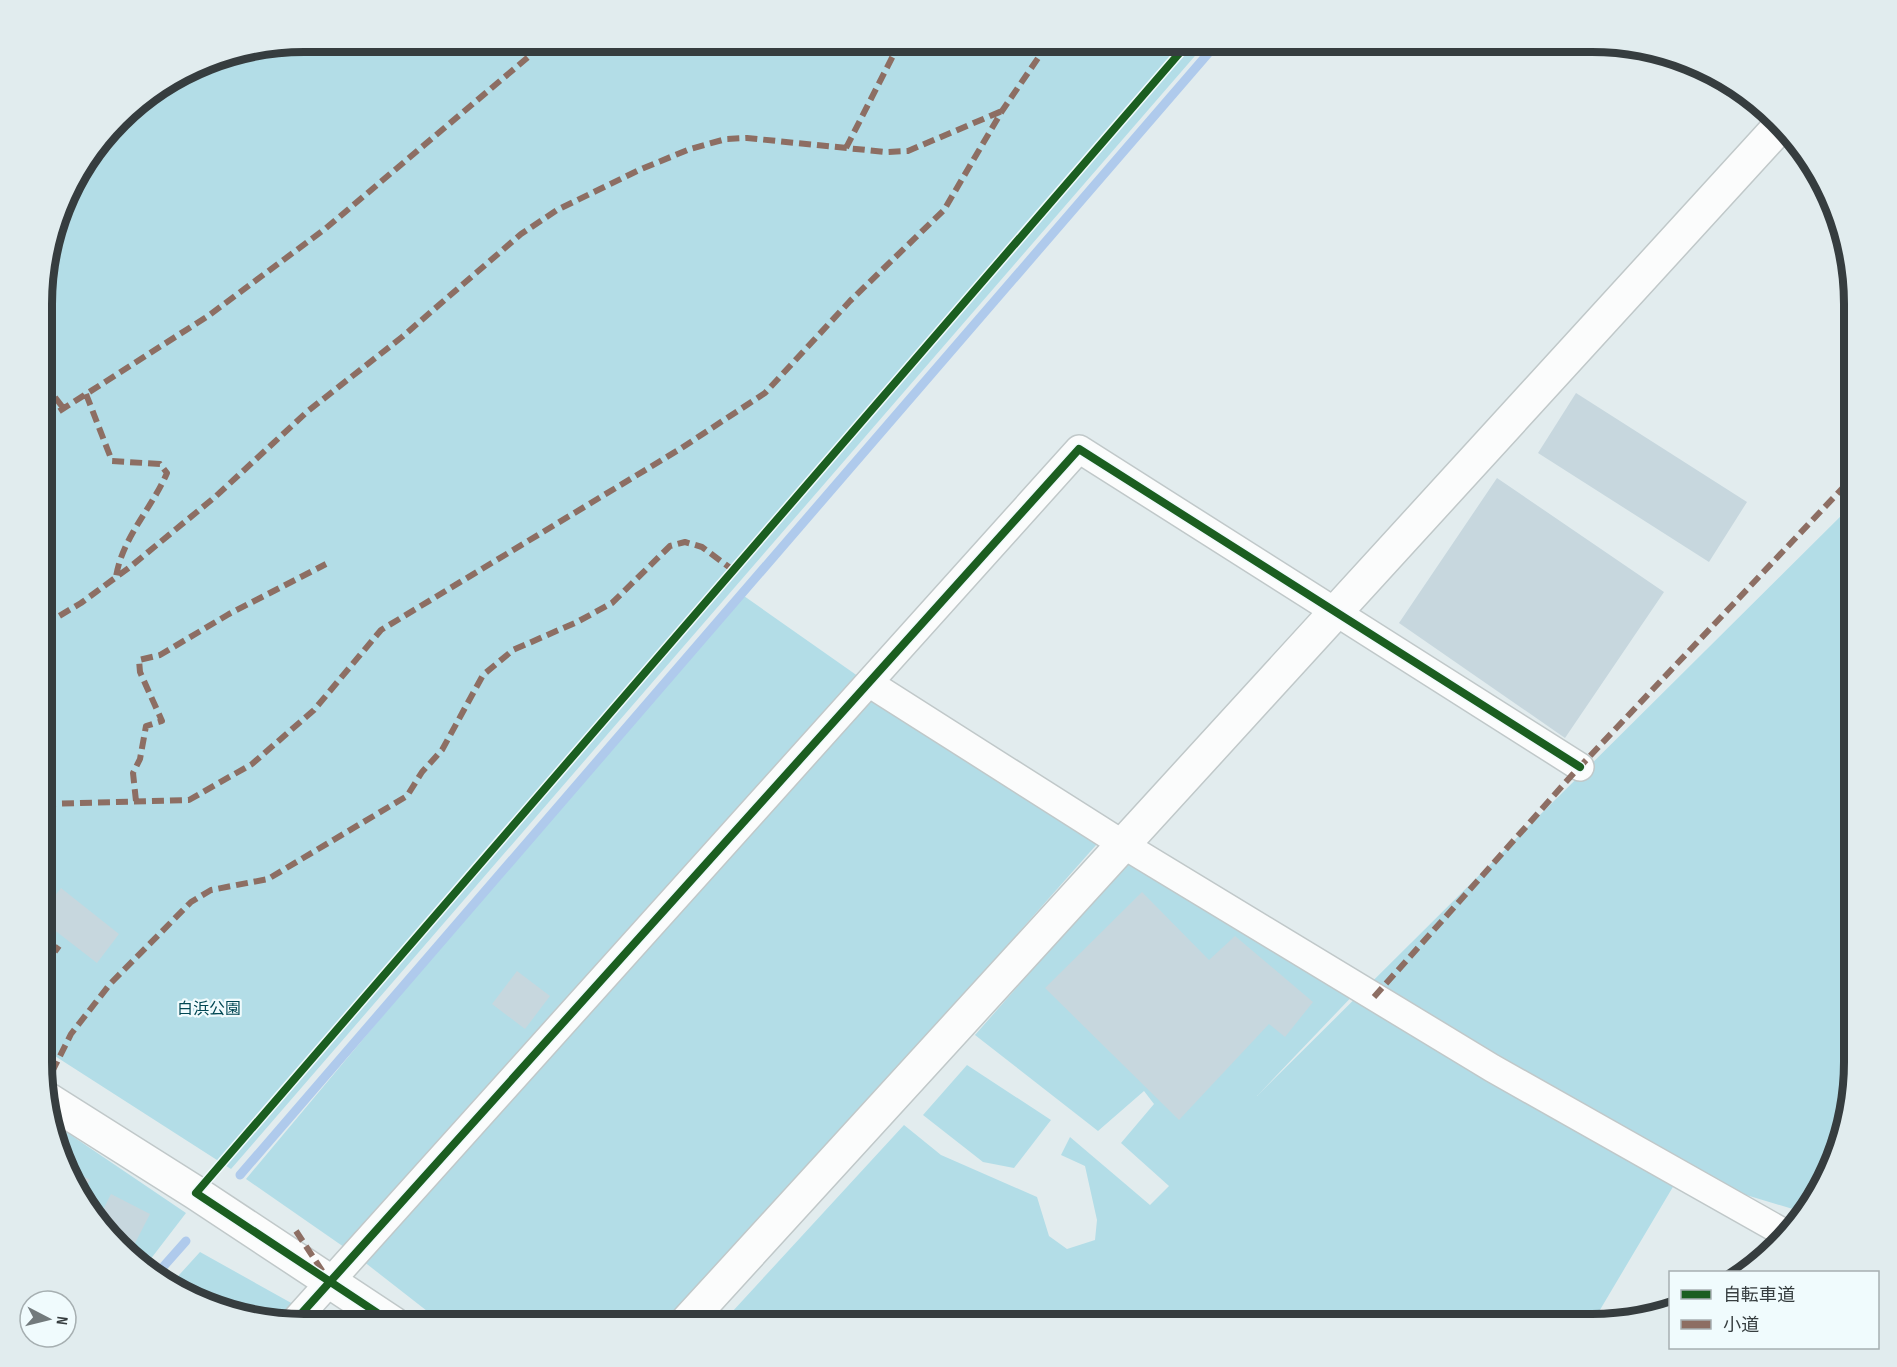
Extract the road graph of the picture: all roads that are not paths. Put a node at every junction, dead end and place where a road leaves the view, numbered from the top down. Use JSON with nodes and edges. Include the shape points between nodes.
{"nodes":[{"id":1,"x":1775,"y":131,"type":"edge"},
{"id":2,"x":1335,"y":614,"type":"junction"},
{"id":3,"x":868,"y":683,"type":"junction"},
{"id":4,"x":1580,"y":767,"type":"dead end"},
{"id":5,"x":1124,"y":845,"type":"junction"},
{"id":6,"x":56,"y":1105,"type":"edge"},
{"id":7,"x":1780,"y":1231,"type":"edge"},
{"id":8,"x":329,"y":1282,"type":"junction"},
{"id":9,"x":301,"y":1314,"type":"edge"},
{"id":10,"x":379,"y":1314,"type":"edge"},
{"id":11,"x":694,"y":1314,"type":"edge"}],
"edges":[{"from":1,"to":2,"type":"street"},
{"from":2,"to":3,"type":"street","via":[[1079,449]]},
{"from":2,"to":4,"type":"street"},
{"from":2,"to":5,"type":"street"},
{"from":3,"to":5,"type":"street"},
{"from":3,"to":8,"type":"street"},
{"from":5,"to":7,"type":"street","via":[[1492,1068]]},
{"from":5,"to":11,"type":"street"},
{"from":6,"to":8,"type":"street"},
{"from":8,"to":9,"type":"street"},
{"from":8,"to":10,"type":"street"}]}
